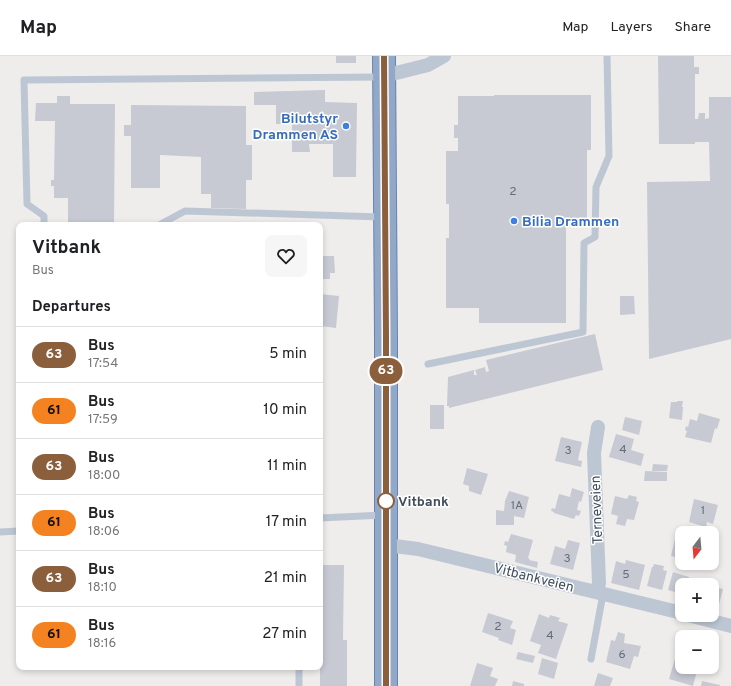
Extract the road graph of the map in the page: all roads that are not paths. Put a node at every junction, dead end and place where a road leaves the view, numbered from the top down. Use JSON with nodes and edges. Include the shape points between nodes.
{"nodes":[{"id":1,"x":442,"y":56,"type":"edge"},
{"id":2,"x":607,"y":56,"type":"edge"},
{"id":3,"x":384,"y":66,"type":"edge"},
{"id":4,"x":385,"y":217,"type":"junction"},
{"id":5,"x":44,"y":222,"type":"edge"},
{"id":6,"x":165,"y":222,"type":"edge"},
{"id":7,"x":428,"y":364,"type":"dead end"},
{"id":8,"x":598,"y":427,"type":"dead end"},
{"id":9,"x":386,"y":515,"type":"junction"},
{"id":10,"x":323,"y":518,"type":"edge"},
{"id":11,"x":16,"y":531,"type":"edge"},
{"id":12,"x":0,"y":532,"type":"edge"},
{"id":13,"x":386,"y":544,"type":"junction"},
{"id":14,"x":600,"y":593,"type":"junction"},
{"id":15,"x":675,"y":611,"type":"edge"},
{"id":16,"x":715,"y":622,"type":"edge"},
{"id":17,"x":731,"y":626,"type":"edge"},
{"id":18,"x":591,"y":659,"type":"dead end"},
{"id":19,"x":299,"y":670,"type":"edge"},
{"id":20,"x":299,"y":686,"type":"edge"},
{"id":21,"x":386,"y":686,"type":"edge"}],
"edges":[{"from":1,"to":3,"type":"street","via":[[428,65]]},
{"from":2,"to":7,"type":"lane","via":[[609,156],[596,187],[595,238],[584,243],[583,332]]},
{"from":3,"to":4,"type":"highway"},
{"from":3,"to":5,"type":"lane","via":[[24,80],[27,204],[44,216]]},
{"from":4,"to":6,"type":"lane","via":[[185,211]]},
{"from":4,"to":9,"type":"highway"},
{"from":8,"to":14,"type":"street","name":"Terneveien","via":[[594,453]]},
{"from":9,"to":10,"type":"lane"},
{"from":9,"to":13,"type":"highway"},
{"from":11,"to":12,"type":"lane"},
{"from":13,"to":14,"type":"street","name":"Vitbankveien","via":[[418,549]]},
{"from":13,"to":21,"type":"highway"},
{"from":14,"to":15,"type":"street","name":"Vitbankveien"},
{"from":14,"to":18,"type":"lane"},
{"from":16,"to":17,"type":"street"},
{"from":19,"to":20,"type":"lane"}]}
